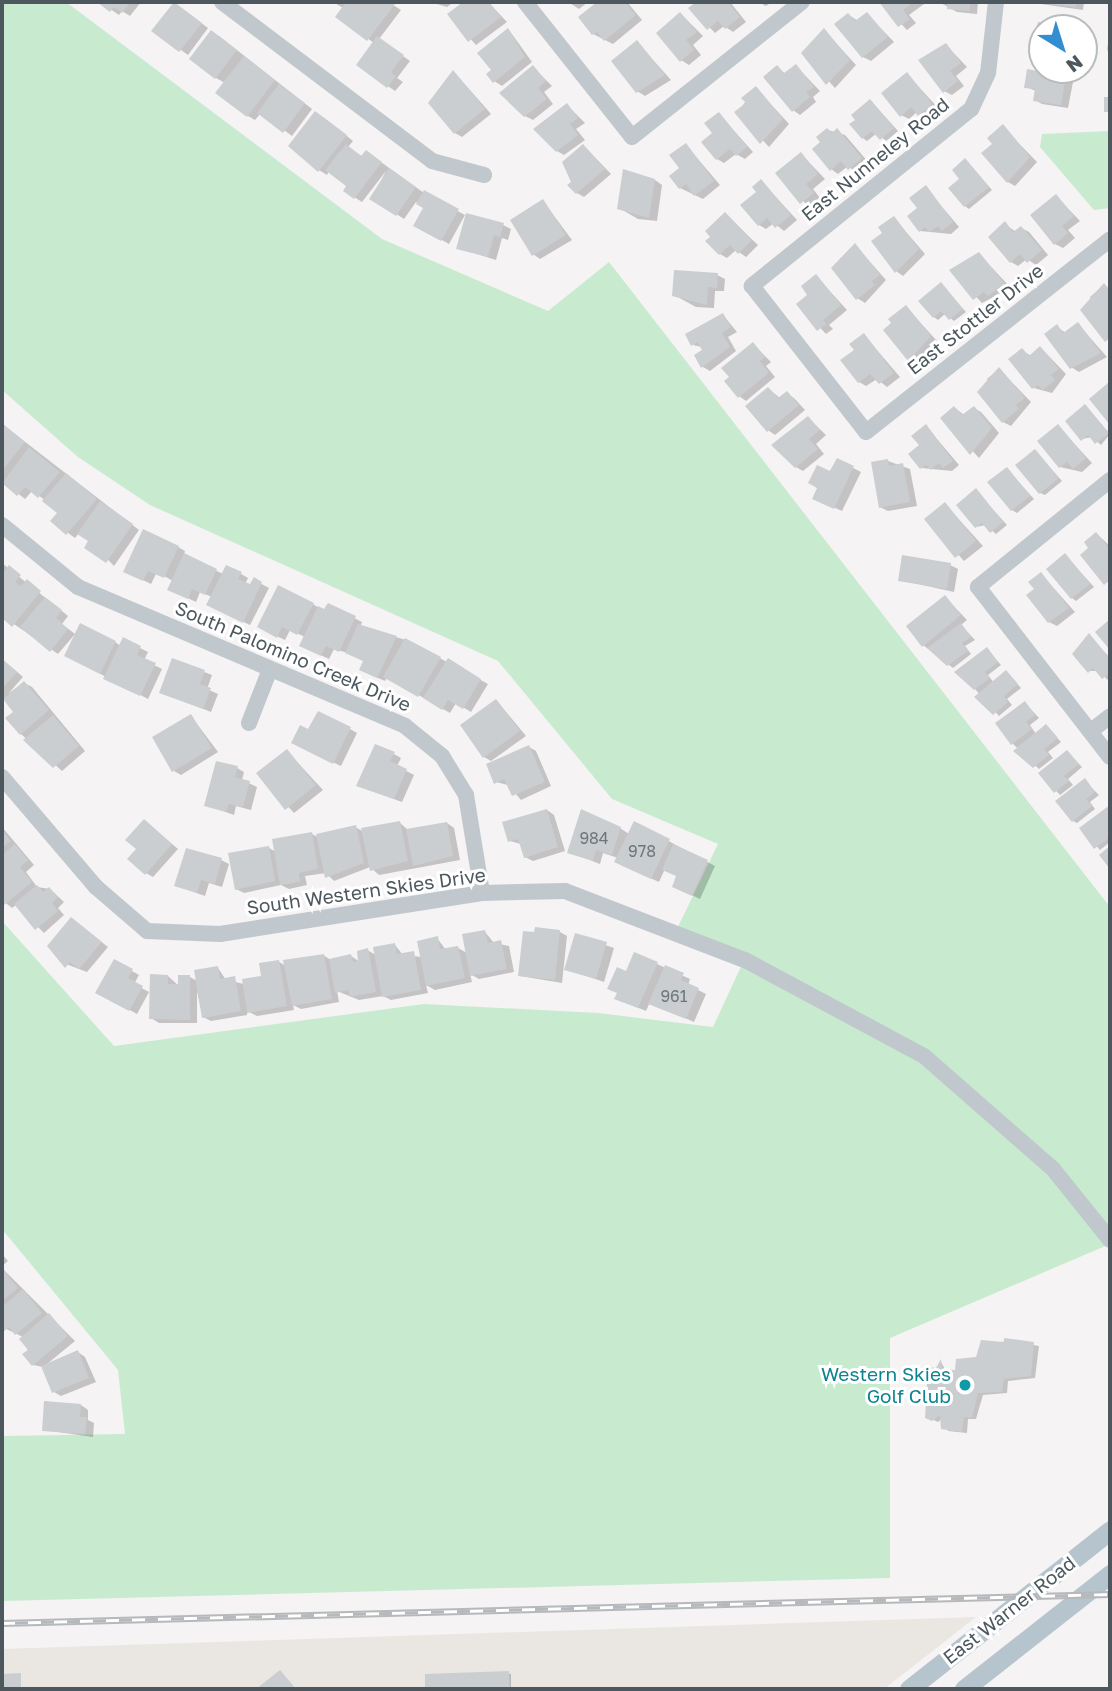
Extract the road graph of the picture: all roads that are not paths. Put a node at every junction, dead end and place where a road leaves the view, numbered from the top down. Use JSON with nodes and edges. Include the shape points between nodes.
{"nodes":[{"id":1,"x":222,"y":2,"type":"edge"},
{"id":2,"x":525,"y":2,"type":"edge"},
{"id":3,"x":802,"y":2,"type":"edge"},
{"id":4,"x":996,"y":2,"type":"edge"},
{"id":5,"x":484,"y":175,"type":"dead end"},
{"id":6,"x":1110,"y":239,"type":"edge"},
{"id":7,"x":866,"y":432,"type":"joint"},
{"id":8,"x":1110,"y":480,"type":"edge"},
{"id":9,"x":2,"y":526,"type":"edge"},
{"id":10,"x":270,"y":668,"type":"junction"},
{"id":11,"x":1110,"y":716,"type":"edge"},
{"id":12,"x":249,"y":723,"type":"dead end"},
{"id":13,"x":1091,"y":731,"type":"junction"},
{"id":14,"x":1110,"y":757,"type":"edge"},
{"id":15,"x":2,"y":777,"type":"edge"},
{"id":16,"x":482,"y":892,"type":"junction"},
{"id":17,"x":1110,"y":1240,"type":"edge"},
{"id":18,"x":1110,"y":1530,"type":"edge"},
{"id":19,"x":1110,"y":1574,"type":"edge"},
{"id":20,"x":909,"y":1689,"type":"edge"},
{"id":21,"x":964,"y":1689,"type":"edge"}],
"edges":[{"from":1,"to":5,"type":"street","via":[[432,161]]},
{"from":2,"to":3,"type":"street","via":[[632,137]]},
{"from":4,"to":7,"type":"street","name":"East Nunneley Road","via":[[988,73],[971,109],[752,286]]},
{"from":6,"to":7,"type":"street","name":"East Stottler Drive"},
{"from":8,"to":13,"type":"street","via":[[978,587]]},
{"from":9,"to":10,"type":"street","name":"South Palomino Creek Drive","via":[[78,587]]},
{"from":10,"to":12,"type":"street"},
{"from":10,"to":16,"type":"street","name":"South Palomino Creek Drive","via":[[405,726],[442,756],[466,795]]},
{"from":11,"to":13,"type":"street"},
{"from":13,"to":14,"type":"street"},
{"from":15,"to":16,"type":"street","name":"South Western Skies Drive","via":[[96,887],[147,931],[220,934]]},
{"from":16,"to":17,"type":"street","name":"South Western Skies Drive","via":[[565,891],[745,960],[924,1056],[1052,1169]]},
{"from":18,"to":20,"type":"main road","name":"East Warner Road"},
{"from":19,"to":21,"type":"main road","name":"East Warner Road"}]}
